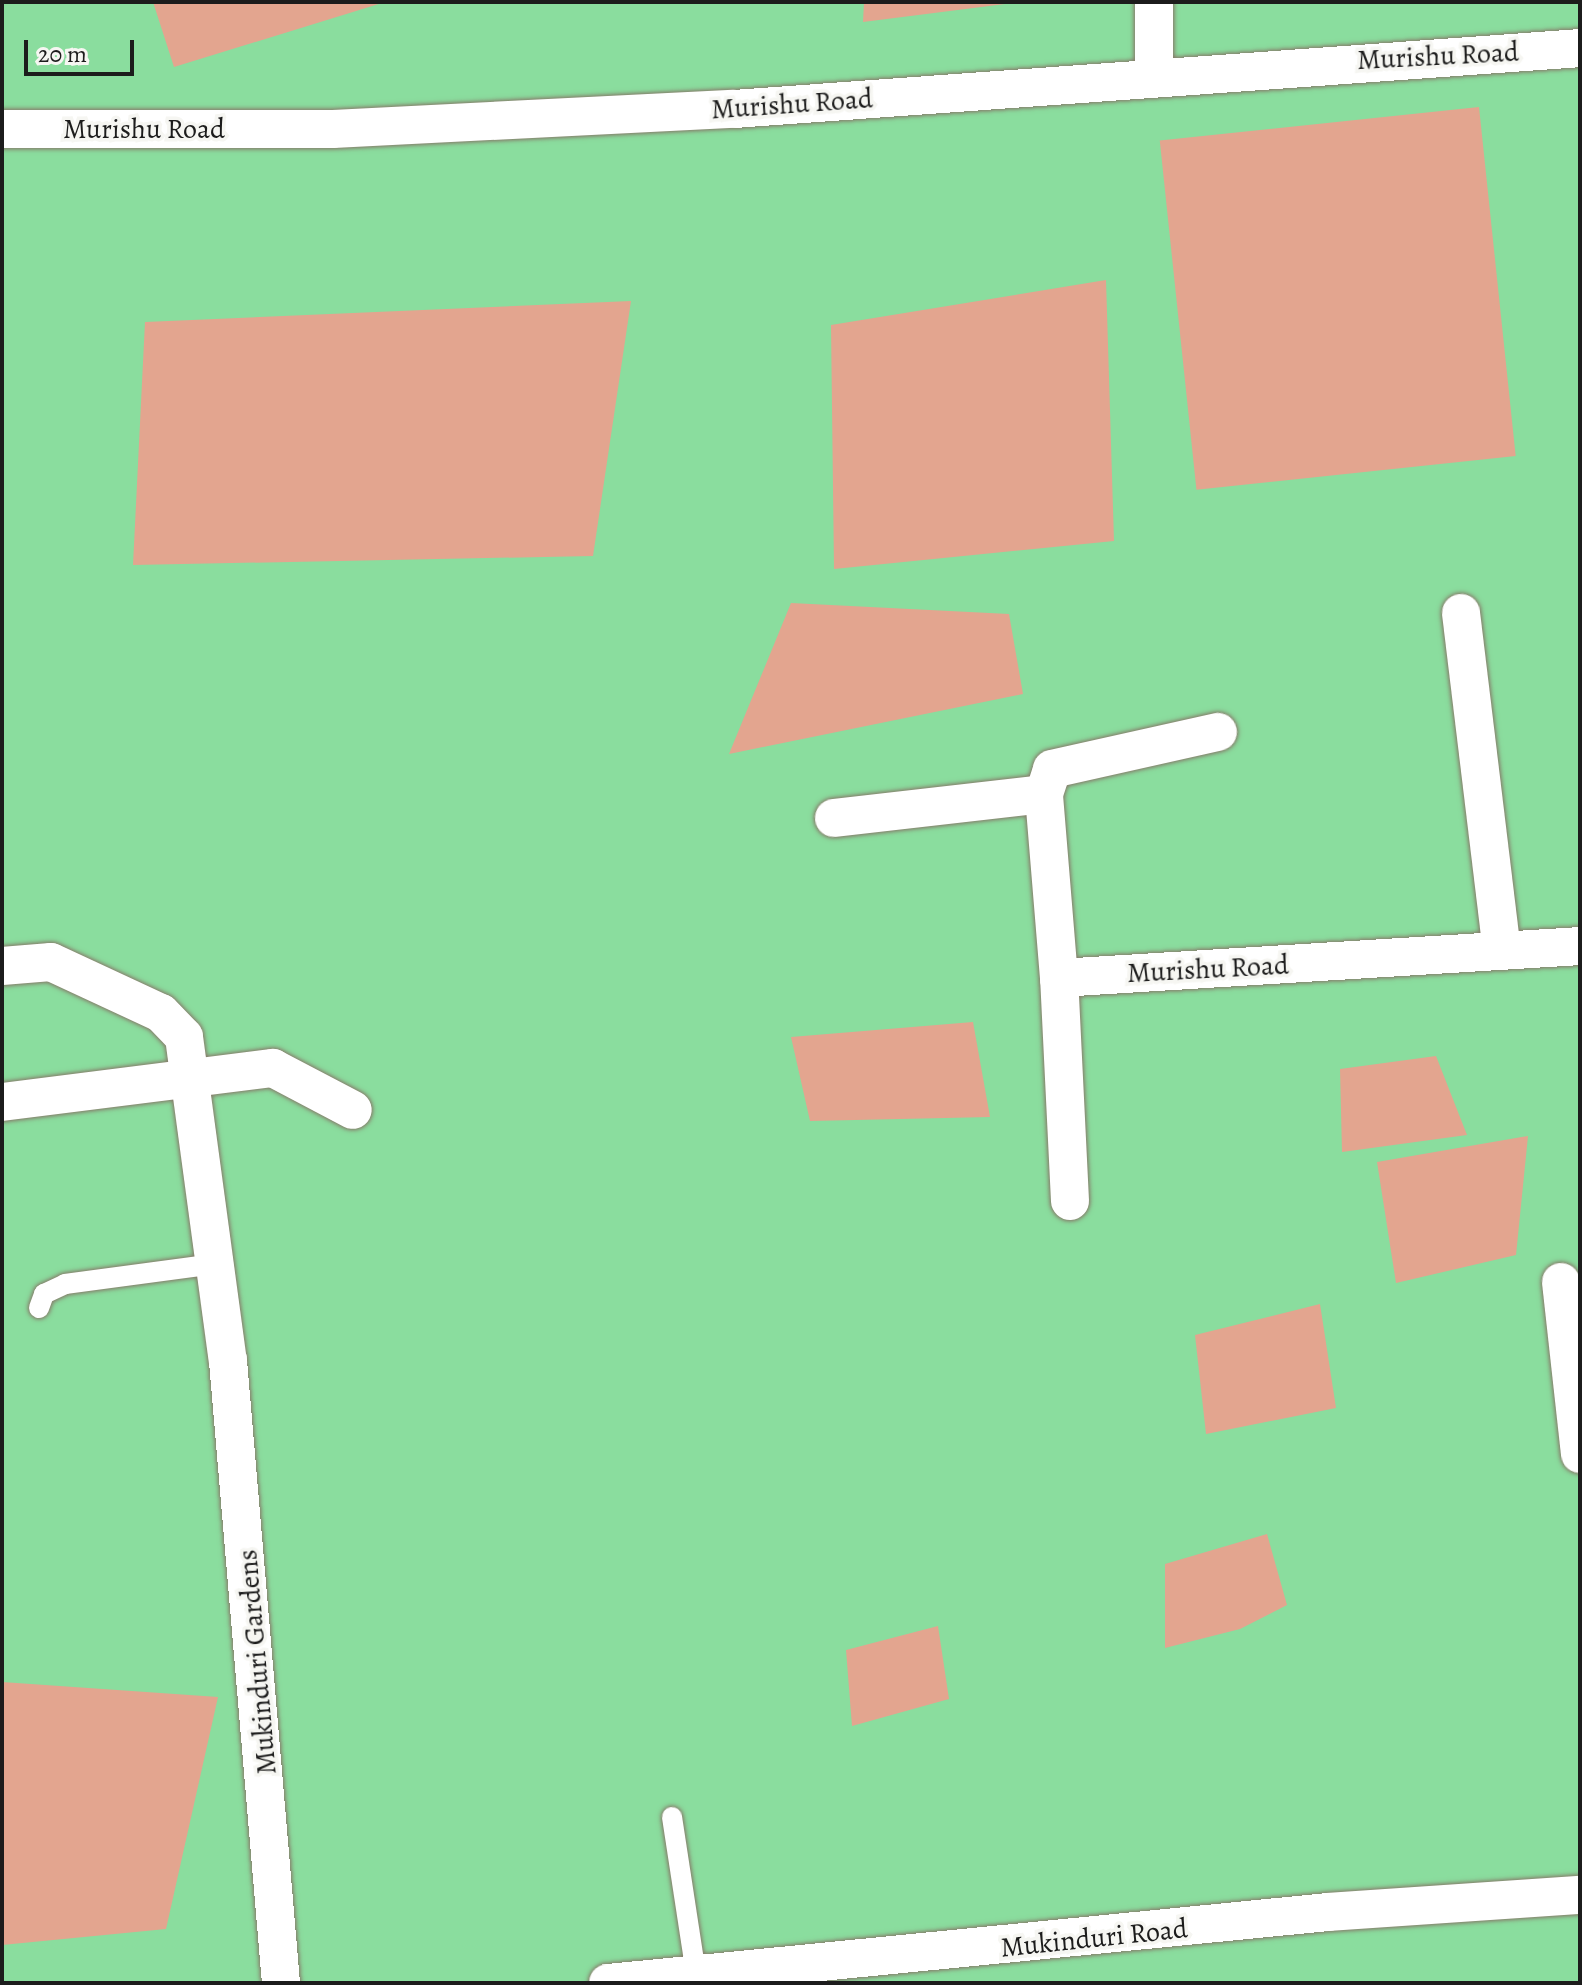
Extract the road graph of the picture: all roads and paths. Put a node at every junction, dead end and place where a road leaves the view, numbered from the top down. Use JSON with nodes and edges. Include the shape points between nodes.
{"nodes":[{"id":1,"x":1154,"y":2,"type":"edge"},
{"id":2,"x":1580,"y":48,"type":"edge"},
{"id":3,"x":1154,"y":76,"type":"junction"},
{"id":4,"x":2,"y":129,"type":"edge"},
{"id":5,"x":1461,"y":613,"type":"dead end"},
{"id":6,"x":1218,"y":732,"type":"dead end"},
{"id":7,"x":1044,"y":794,"type":"junction"},
{"id":8,"x":834,"y":818,"type":"dead end"},
{"id":9,"x":1580,"y":946,"type":"edge"},
{"id":10,"x":1502,"y":951,"type":"junction"},
{"id":11,"x":2,"y":966,"type":"edge"},
{"id":12,"x":1059,"y":978,"type":"junction"},
{"id":13,"x":190,"y":1077,"type":"junction"},
{"id":14,"x":2,"y":1102,"type":"edge"},
{"id":15,"x":353,"y":1110,"type":"dead end"},
{"id":16,"x":1070,"y":1201,"type":"dead end"},
{"id":17,"x":215,"y":1264,"type":"junction"},
{"id":18,"x":1561,"y":1282,"type":"dead end"},
{"id":19,"x":39,"y":1308,"type":"dead end"},
{"id":20,"x":1580,"y":1454,"type":"edge"},
{"id":21,"x":672,"y":1817,"type":"dead end"},
{"id":22,"x":1580,"y":1895,"type":"edge"},
{"id":23,"x":696,"y":1974,"type":"junction"},
{"id":24,"x":652,"y":1980,"type":"edge"},
{"id":25,"x":281,"y":1983,"type":"edge"},
{"id":26,"x":608,"y":1983,"type":"edge"}],
"edges":[{"from":1,"to":3,"type":"street"},
{"from":2,"to":3,"type":"street","name":"Murishu Road"},
{"from":3,"to":4,"type":"street","name":"Murishu Road","via":[[734,109],[333,129]]},
{"from":5,"to":10,"type":"street"},
{"from":6,"to":7,"type":"street","via":[[1060,763]]},
{"from":7,"to":8,"type":"street"},
{"from":7,"to":12,"type":"street"},
{"from":9,"to":10,"type":"street","name":"Murishu Road"},
{"from":10,"to":12,"type":"street","name":"Murishu Road"},
{"from":11,"to":13,"type":"street","name":"Mukinduri Gardens","via":[[51,962],[177,1023]]},
{"from":12,"to":16,"type":"street"},
{"from":13,"to":14,"type":"street"},
{"from":13,"to":15,"type":"street","via":[[273,1068]]},
{"from":13,"to":17,"type":"street","name":"Mukinduri Gardens"},
{"from":17,"to":19,"type":"lane","via":[[65,1284],[44,1294]]},
{"from":17,"to":25,"type":"street","name":"Mukinduri Gardens"},
{"from":18,"to":20,"type":"street"},
{"from":21,"to":23,"type":"lane"},
{"from":22,"to":23,"type":"street","name":"Mukinduri Road","via":[[1328,1912]]},
{"from":23,"to":24,"type":"street","name":"Mukinduri Road"},
{"from":24,"to":26,"type":"street","name":"Mukinduri Road"}]}
